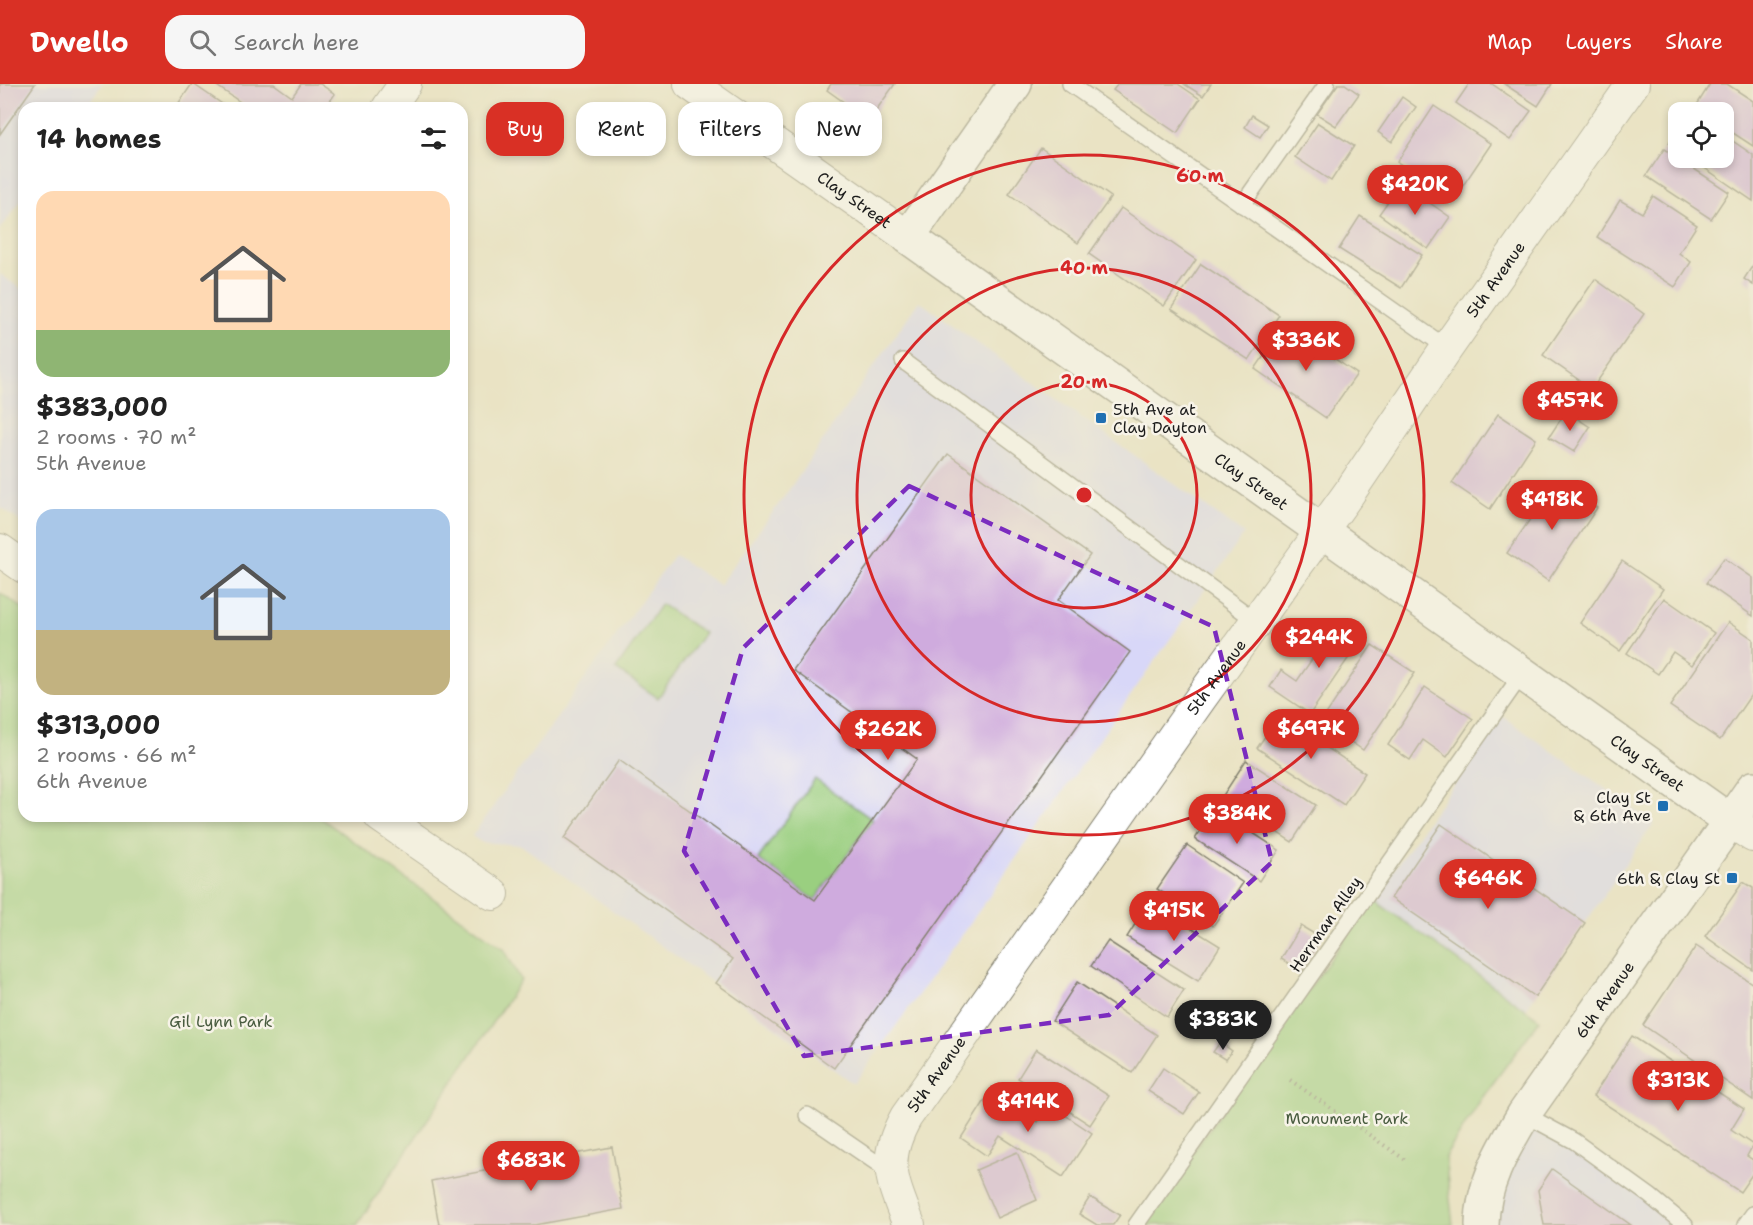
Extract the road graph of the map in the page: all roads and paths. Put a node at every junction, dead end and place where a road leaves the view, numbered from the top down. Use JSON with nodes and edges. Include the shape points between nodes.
{"nodes":[{"id":1,"x":405,"y":84,"type":"edge"},
{"id":2,"x":1015,"y":84,"type":"edge"},
{"id":3,"x":1070,"y":84,"type":"edge"},
{"id":4,"x":1327,"y":84,"type":"edge"},
{"id":5,"x":1633,"y":84,"type":"edge"},
{"id":6,"x":703,"y":88,"type":"edge"},
{"id":7,"x":392,"y":102,"type":"edge"},
{"id":8,"x":1242,"y":205,"type":"junction"},
{"id":9,"x":908,"y":237,"type":"junction"},
{"id":10,"x":1447,"y":348,"type":"junction"},
{"id":11,"x":903,"y":361,"type":"dead end"},
{"id":12,"x":1322,"y":531,"type":"junction"},
{"id":13,"x":0,"y":550,"type":"edge"},
{"id":14,"x":18,"y":563,"type":"edge"},
{"id":15,"x":1256,"y":621,"type":"junction"},
{"id":16,"x":1522,"y":674,"type":"junction"},
{"id":17,"x":1753,"y":788,"type":"edge"},
{"id":18,"x":389,"y":822,"type":"edge"},
{"id":19,"x":1742,"y":829,"type":"edge"},
{"id":20,"x":493,"y":894,"type":"dead end"},
{"id":21,"x":1290,"y":1080,"type":"dead end"},
{"id":22,"x":807,"y":1114,"type":"dead end"},
{"id":23,"x":1524,"y":1114,"type":"junction"},
{"id":24,"x":1407,"y":1161,"type":"dead end"},
{"id":25,"x":890,"y":1172,"type":"junction"},
{"id":26,"x":1753,"y":1214,"type":"edge"},
{"id":27,"x":909,"y":1225,"type":"edge"},
{"id":28,"x":1136,"y":1225,"type":"edge"},
{"id":29,"x":1482,"y":1225,"type":"edge"},
{"id":30,"x":1685,"y":1225,"type":"edge"},
{"id":31,"x":1745,"y":1225,"type":"edge"}],
"edges":[{"from":1,"to":7,"type":"street"},
{"from":2,"to":9,"type":"street"},
{"from":3,"to":8,"type":"lane"},
{"from":4,"to":8,"type":"lane"},
{"from":5,"to":10,"type":"street","name":"5th Avenue"},
{"from":6,"to":9,"type":"street","name":"Clay Street"},
{"from":8,"to":10,"type":"lane"},
{"from":9,"to":12,"type":"street","name":"Clay Street"},
{"from":10,"to":12,"type":"street","name":"5th Avenue"},
{"from":11,"to":15,"type":"lane"},
{"from":12,"to":15,"type":"street","name":"5th Avenue"},
{"from":12,"to":16,"type":"street","name":"Clay Street"},
{"from":13,"to":14,"type":"street"},
{"from":15,"to":25,"type":"street","name":"5th Avenue","via":[[906,1117],[896,1137]]},
{"from":16,"to":19,"type":"street","name":"Clay Street"},
{"from":16,"to":28,"type":"lane","name":"Herrman Alley"},
{"from":17,"to":19,"type":"street","name":"6th Avenue"},
{"from":18,"to":20,"type":"street"},
{"from":19,"to":23,"type":"street","name":"6th Avenue"},
{"from":21,"to":24,"type":"path"},
{"from":22,"to":25,"type":"lane"},
{"from":23,"to":29,"type":"street","name":"6th Avenue","via":[[1487,1187]]},
{"from":23,"to":30,"type":"lane","via":[[1574,1141]]},
{"from":25,"to":27,"type":"street","name":"5th Avenue"},
{"from":26,"to":31,"type":"lane"}]}
